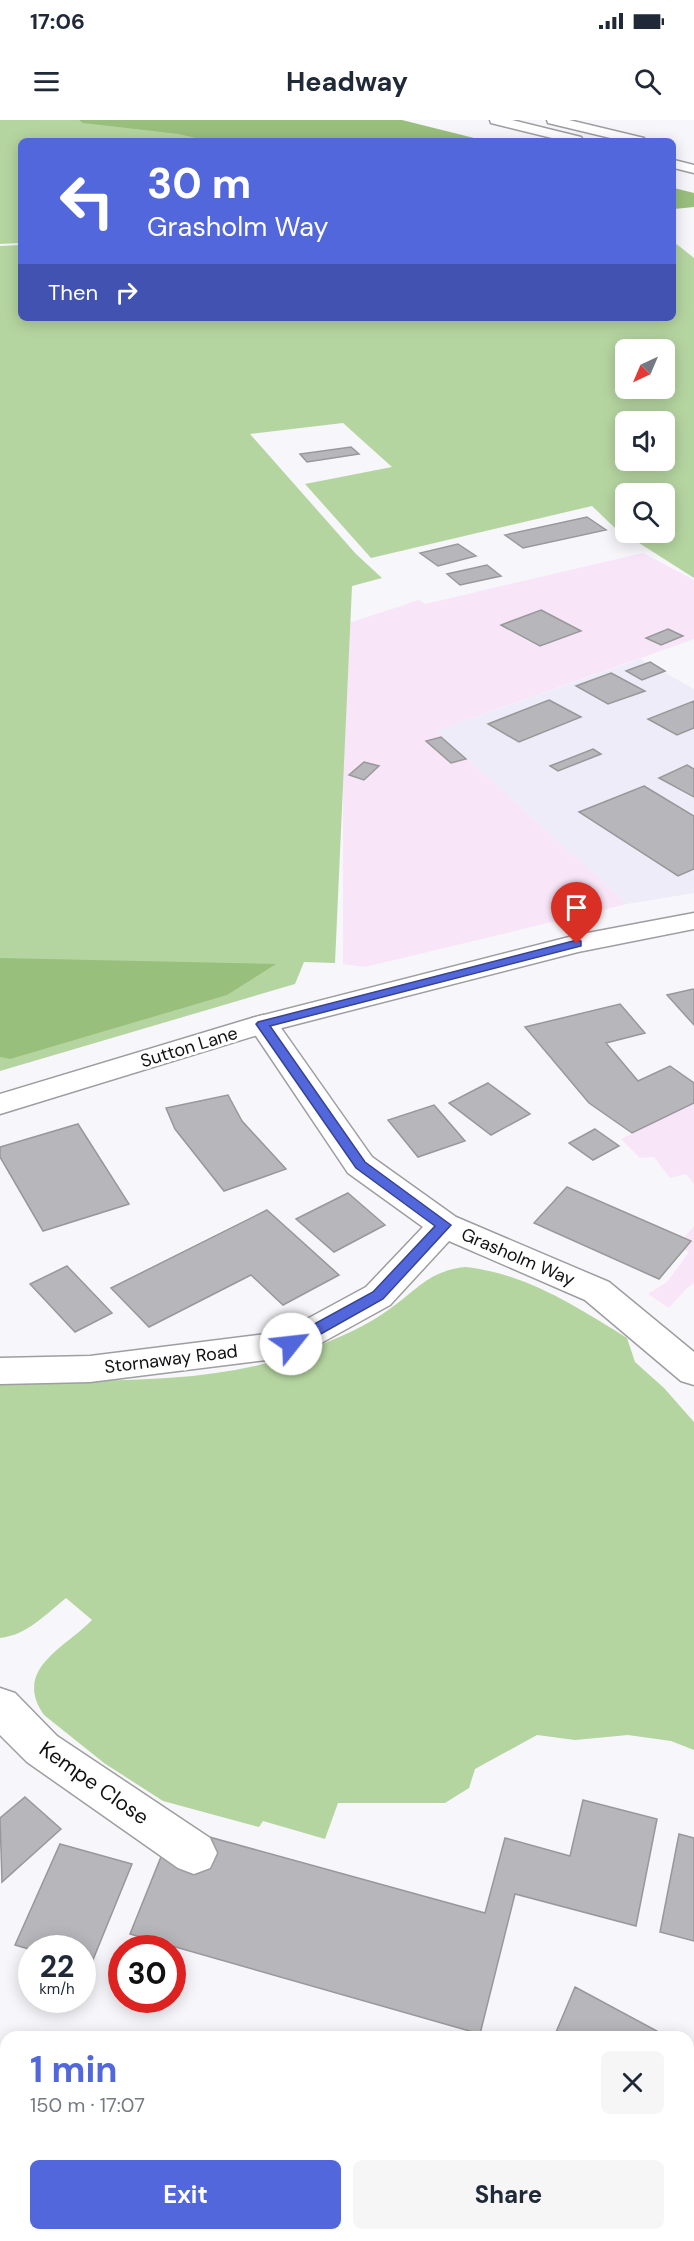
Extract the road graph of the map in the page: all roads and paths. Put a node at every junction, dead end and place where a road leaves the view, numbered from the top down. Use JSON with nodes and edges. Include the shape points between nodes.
{"nodes":[{"id":1,"x":496,"y":120,"type":"edge"},
{"id":2,"x":553,"y":120,"type":"edge"},
{"id":3,"x":569,"y":138,"type":"edge"},
{"id":4,"x":627,"y":138,"type":"edge"},
{"id":5,"x":676,"y":164,"type":"edge"},
{"id":6,"x":694,"y":169,"type":"edge"},
{"id":7,"x":694,"y":921,"type":"edge"},
{"id":8,"x":262,"y":1024,"type":"junction"},
{"id":9,"x":0,"y":1104,"type":"edge"},
{"id":10,"x":444,"y":1225,"type":"junction"},
{"id":11,"x":0,"y":1371,"type":"edge"},
{"id":12,"x":694,"y":1372,"type":"edge"},
{"id":13,"x":0,"y":1706,"type":"edge"},
{"id":14,"x":194,"y":1853,"type":"dead end"}],
"edges":[{"from":1,"to":3,"type":"main road"},
{"from":2,"to":4,"type":"main road"},
{"from":5,"to":6,"type":"main road"},
{"from":7,"to":8,"type":"main road","name":"Sutton Lane","via":[[577,944]]},
{"from":8,"to":9,"type":"main road","name":"Sutton Lane"},
{"from":8,"to":10,"type":"main road","name":"Grasholm Way","via":[[360,1165]]},
{"from":10,"to":11,"type":"main road","name":"Stornaway Road","via":[[378,1296],[291,1344],[90,1369]]},
{"from":10,"to":12,"type":"main road","name":"Grasholm Way","via":[[597,1291]]},
{"from":13,"to":14,"type":"main road","name":"Kempe Close","via":[[42,1749]]}]}
